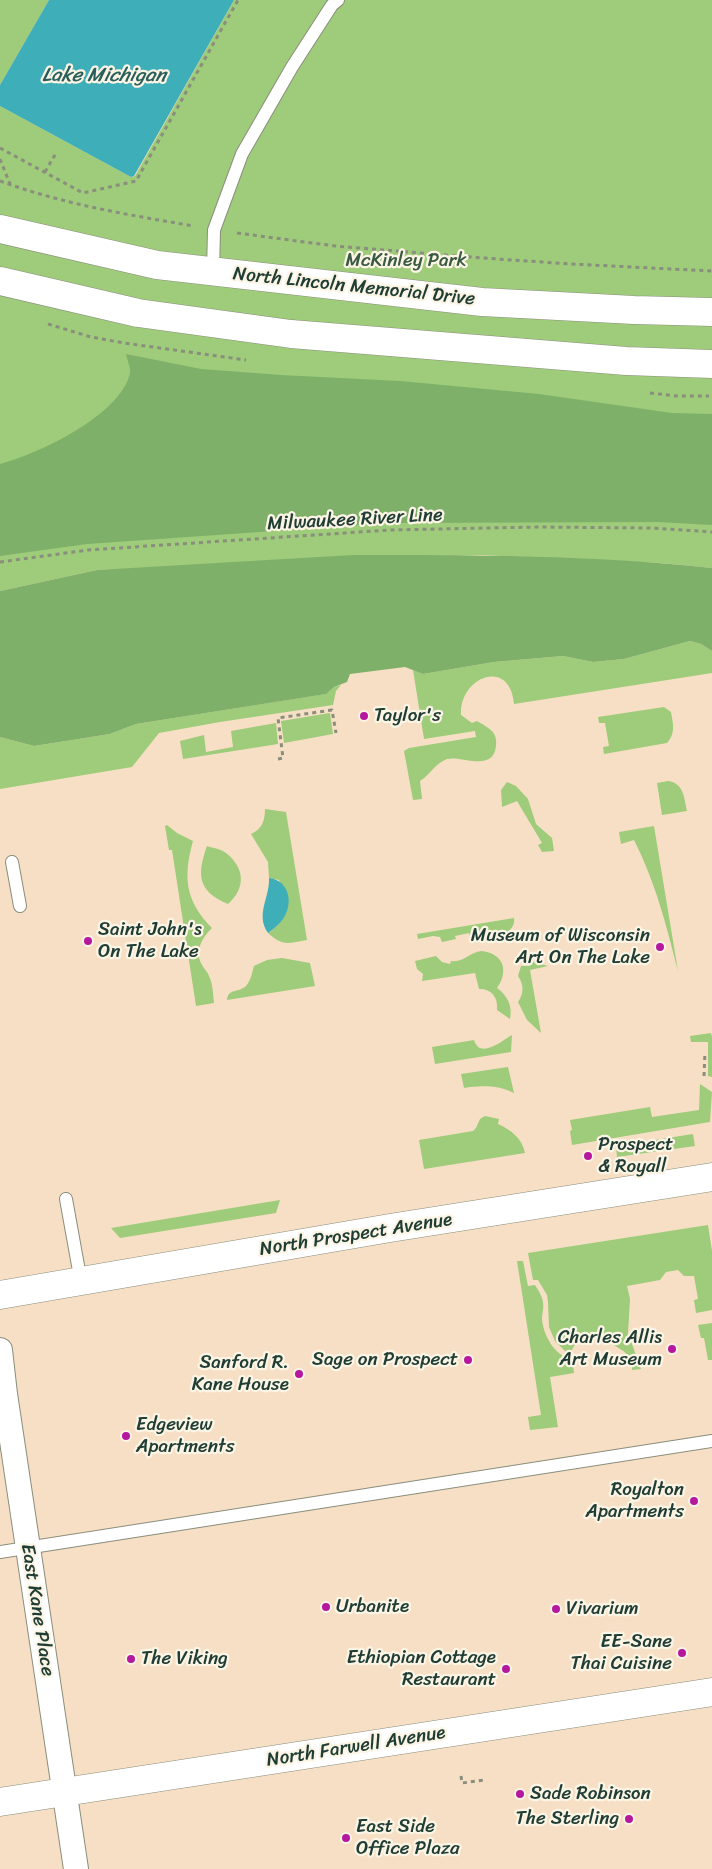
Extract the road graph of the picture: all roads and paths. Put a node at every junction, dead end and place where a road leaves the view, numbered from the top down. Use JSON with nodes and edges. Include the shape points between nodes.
{"nodes":[{"id":1,"x":238,"y":0,"type":"edge"},
{"id":2,"x":338,"y":0,"type":"edge"},
{"id":3,"x":0,"y":148,"type":"edge"},
{"id":4,"x":56,"y":153,"type":"dead end"},
{"id":5,"x":0,"y":159,"type":"edge"},
{"id":6,"x":45,"y":172,"type":"junction"},
{"id":7,"x":0,"y":181,"type":"edge"},
{"id":8,"x":10,"y":184,"type":"junction"},
{"id":9,"x":0,"y":230,"type":"edge"},
{"id":10,"x":214,"y":230,"type":"junction"},
{"id":11,"x":213,"y":271,"type":"junction"},
{"id":12,"x":712,"y":271,"type":"edge"},
{"id":13,"x":0,"y":281,"type":"edge"},
{"id":14,"x":712,"y":312,"type":"edge"},
{"id":15,"x":712,"y":364,"type":"edge"},
{"id":16,"x":712,"y":532,"type":"edge"},
{"id":17,"x":0,"y":562,"type":"edge"},
{"id":18,"x":336,"y":733,"type":"dead end"},
{"id":19,"x":278,"y":759,"type":"dead end"},
{"id":20,"x":12,"y":862,"type":"dead end"},
{"id":21,"x":20,"y":906,"type":"dead end"},
{"id":22,"x":705,"y":1052,"type":"dead end"},
{"id":23,"x":704,"y":1076,"type":"dead end"},
{"id":24,"x":712,"y":1177,"type":"edge"},
{"id":25,"x":66,"y":1199,"type":"dead end"},
{"id":26,"x":81,"y":1282,"type":"junction"},
{"id":27,"x":0,"y":1295,"type":"edge"},
{"id":28,"x":0,"y":1350,"type":"edge"},
{"id":29,"x":712,"y":1441,"type":"edge"},
{"id":30,"x":28,"y":1547,"type":"junction"},
{"id":31,"x":0,"y":1552,"type":"edge"},
{"id":32,"x":712,"y":1692,"type":"edge"},
{"id":33,"x":461,"y":1776,"type":"dead end"},
{"id":34,"x":485,"y":1780,"type":"dead end"},
{"id":35,"x":64,"y":1792,"type":"junction"},
{"id":36,"x":0,"y":1802,"type":"edge"},
{"id":37,"x":76,"y":1869,"type":"edge"}],
"edges":[{"from":1,"to":6,"type":"path","via":[[136,181],[83,193]]},
{"from":2,"to":10,"type":"lane","via":[[292,67],[242,154]]},
{"from":3,"to":6,"type":"path"},
{"from":4,"to":6,"type":"path"},
{"from":5,"to":8,"type":"path"},
{"from":7,"to":8,"type":"path"},
{"from":8,"to":10,"type":"path","via":[[110,212]]},
{"from":9,"to":11,"type":"main road","name":"North Lincoln Memorial Drive","via":[[157,265]]},
{"from":10,"to":11,"type":"lane"},
{"from":10,"to":12,"type":"path","via":[[335,246]]},
{"from":11,"to":14,"type":"main road","name":"North Lincoln Memorial Drive","via":[[482,302]]},
{"from":13,"to":15,"type":"main road","via":[[138,313],[291,334],[616,361]]},
{"from":16,"to":17,"type":"path","name":"Milwaukee River Line","via":[[537,527],[390,530],[88,550]]},
{"from":18,"to":19,"type":"path","via":[[332,710],[278,718],[283,758]]},
{"from":20,"to":21,"type":"lane"},
{"from":22,"to":23,"type":"path"},
{"from":24,"to":26,"type":"main road","name":"North Prospect Avenue","via":[[390,1228]]},
{"from":25,"to":26,"type":"lane"},
{"from":26,"to":27,"type":"main road","name":"North Prospect Avenue"},
{"from":28,"to":30,"type":"street","name":"East Kane Place"},
{"from":29,"to":30,"type":"lane"},
{"from":30,"to":31,"type":"lane"},
{"from":30,"to":35,"type":"street","name":"East Kane Place"},
{"from":32,"to":35,"type":"main road","name":"North Farwell Avenue"},
{"from":33,"to":34,"type":"path","via":[[462,1784]]},
{"from":35,"to":36,"type":"main road","name":"North Farwell Avenue"},
{"from":35,"to":37,"type":"street","name":"East Kane Place"}]}
